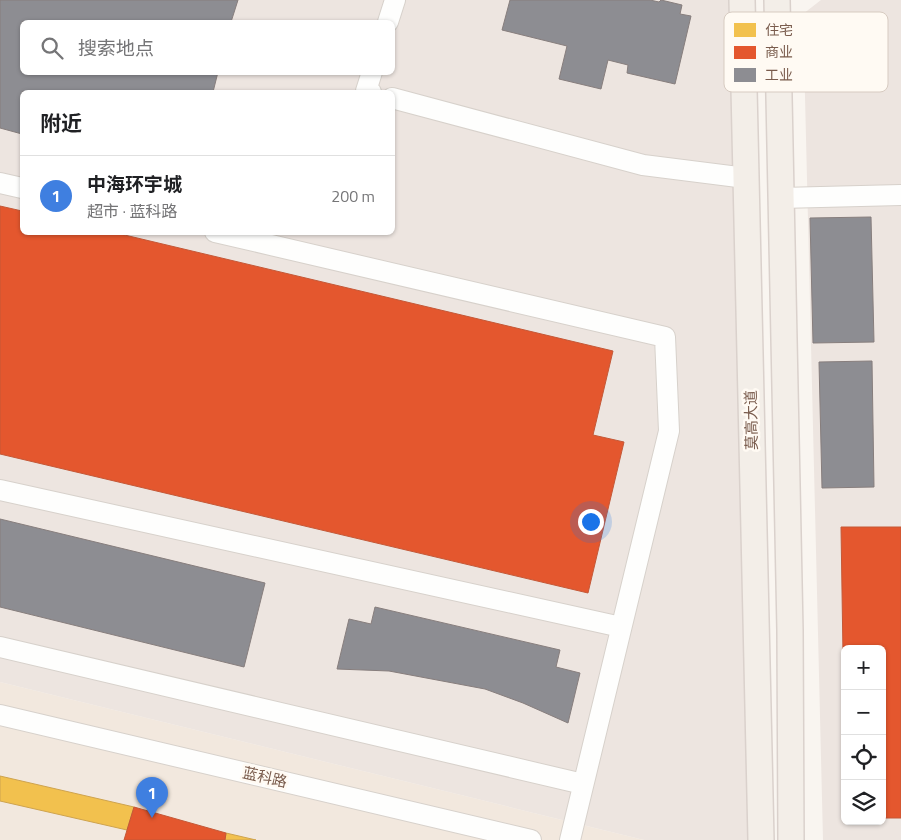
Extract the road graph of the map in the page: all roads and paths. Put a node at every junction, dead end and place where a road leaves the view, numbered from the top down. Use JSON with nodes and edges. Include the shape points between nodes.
{"nodes":[{"id":1,"x":395,"y":0,"type":"edge"},
{"id":2,"x":389,"y":20,"type":"edge"},
{"id":3,"x":371,"y":75,"type":"edge"},
{"id":4,"x":366,"y":90,"type":"edge"},
{"id":5,"x":744,"y":92,"type":"edge"},
{"id":6,"x":779,"y":92,"type":"edge"},
{"id":7,"x":395,"y":99,"type":"edge"},
{"id":8,"x":746,"y":178,"type":"junction"},
{"id":9,"x":0,"y":183,"type":"edge"},
{"id":10,"x":20,"y":188,"type":"edge"},
{"id":11,"x":901,"y":195,"type":"edge"},
{"id":12,"x":781,"y":198,"type":"junction"},
{"id":13,"x":228,"y":235,"type":"edge"},
{"id":14,"x":0,"y":490,"type":"edge"},
{"id":15,"x":621,"y":627,"type":"junction"},
{"id":16,"x":0,"y":647,"type":"edge"},
{"id":17,"x":0,"y":715,"type":"edge"},
{"id":18,"x":584,"y":784,"type":"junction"},
{"id":19,"x":531,"y":840,"type":"edge"},
{"id":20,"x":570,"y":840,"type":"edge"},
{"id":21,"x":761,"y":840,"type":"edge"},
{"id":22,"x":791,"y":840,"type":"edge"}],
"edges":[{"from":1,"to":2,"type":"street"},
{"from":3,"to":4,"type":"street"},
{"from":5,"to":8,"type":"main road","name":"莫高大道"},
{"from":6,"to":12,"type":"main road"},
{"from":7,"to":8,"type":"street","via":[[644,165]]},
{"from":8,"to":21,"type":"main road","name":"莫高大道"},
{"from":9,"to":10,"type":"street"},
{"from":11,"to":12,"type":"street"},
{"from":12,"to":22,"type":"main road"},
{"from":13,"to":15,"type":"street","via":[[665,337],[668,431]]},
{"from":14,"to":15,"type":"street"},
{"from":15,"to":18,"type":"street"},
{"from":16,"to":18,"type":"street"},
{"from":17,"to":19,"type":"street","name":"蓝科路"},
{"from":18,"to":20,"type":"street"}]}
